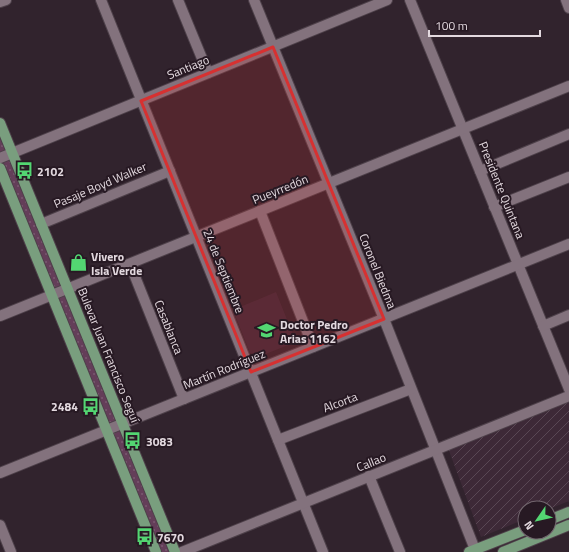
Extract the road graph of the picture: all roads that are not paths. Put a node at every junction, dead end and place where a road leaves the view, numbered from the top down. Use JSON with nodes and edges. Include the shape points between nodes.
{"nodes":[{"id":1,"x":6,"y":0,"type":"edge"},
{"id":2,"x":100,"y":0,"type":"edge"},
{"id":3,"x":178,"y":0,"type":"edge"},
{"id":4,"x":254,"y":0,"type":"edge"},
{"id":5,"x":387,"y":0,"type":"edge"},
{"id":6,"x":410,"y":0,"type":"edge"},
{"id":7,"x":566,"y":0,"type":"edge"},
{"id":8,"x":0,"y":2,"type":"edge"},
{"id":9,"x":569,"y":8,"type":"edge"},
{"id":10,"x":273,"y":46,"type":"junction"},
{"id":11,"x":208,"y":73,"type":"junction"},
{"id":12,"x":569,"y":86,"type":"edge"},
{"id":13,"x":141,"y":101,"type":"junction"},
{"id":14,"x":0,"y":123,"type":"edge"},
{"id":15,"x":463,"y":129,"type":"junction"},
{"id":16,"x":569,"y":134,"type":"edge"},
{"id":17,"x":12,"y":153,"type":"junction"},
{"id":18,"x":0,"y":158,"type":"edge"},
{"id":19,"x":0,"y":168,"type":"edge"},
{"id":20,"x":170,"y":170,"type":"junction"},
{"id":21,"x":480,"y":171,"type":"junction"},
{"id":22,"x":569,"y":177,"type":"edge"},
{"id":23,"x":329,"y":183,"type":"junction"},
{"id":24,"x":494,"y":206,"type":"junction"},
{"id":25,"x":260,"y":211,"type":"junction"},
{"id":26,"x":41,"y":224,"type":"junction"},
{"id":27,"x":196,"y":237,"type":"junction"},
{"id":28,"x":569,"y":244,"type":"edge"},
{"id":29,"x":130,"y":264,"type":"junction"},
{"id":30,"x":518,"y":265,"type":"junction"},
{"id":31,"x":68,"y":289,"type":"junction"},
{"id":32,"x":52,"y":295,"type":"junction"},
{"id":33,"x":569,"y":315,"type":"edge"},
{"id":34,"x":0,"y":316,"type":"edge"},
{"id":35,"x":384,"y":319,"type":"junction"},
{"id":36,"x":543,"y":326,"type":"junction"},
{"id":37,"x":313,"y":348,"type":"junction"},
{"id":38,"x":251,"y":372,"type":"junction"},
{"id":39,"x":411,"y":389,"type":"junction"},
{"id":40,"x":569,"y":389,"type":"edge"},
{"id":41,"x":569,"y":396,"type":"edge"},
{"id":42,"x":184,"y":399,"type":"junction"},
{"id":43,"x":123,"y":424,"type":"junction"},
{"id":44,"x":107,"y":430,"type":"junction"},
{"id":45,"x":278,"y":440,"type":"junction"},
{"id":46,"x":436,"y":449,"type":"junction"},
{"id":47,"x":0,"y":473,"type":"edge"},
{"id":48,"x":369,"y":476,"type":"junction"},
{"id":49,"x":304,"y":503,"type":"junction"},
{"id":50,"x":569,"y":512,"type":"edge"},
{"id":51,"x":557,"y":517,"type":"edge"},
{"id":52,"x":0,"y":525,"type":"edge"},
{"id":53,"x":569,"y":525,"type":"edge"},
{"id":54,"x":517,"y":533,"type":"edge"},
{"id":55,"x":474,"y":551,"type":"edge"},
{"id":56,"x":11,"y":552,"type":"edge"},
{"id":57,"x":156,"y":552,"type":"edge"},
{"id":58,"x":175,"y":552,"type":"edge"},
{"id":59,"x":182,"y":552,"type":"edge"},
{"id":60,"x":323,"y":552,"type":"edge"},
{"id":61,"x":400,"y":552,"type":"edge"},
{"id":62,"x":503,"y":552,"type":"edge"}],
"edges":[{"from":1,"to":8,"type":"street"},
{"from":2,"to":13,"type":"street","name":"24 de Septiembre"},
{"from":3,"to":11,"type":"street"},
{"from":4,"to":10,"type":"street","name":"Coronel Biedma"},
{"from":5,"to":10,"type":"street","name":"Santiago"},
{"from":6,"to":15,"type":"street","name":"Presidente Quintana"},
{"from":7,"to":9,"type":"street"},
{"from":10,"to":11,"type":"street","name":"Santiago"},
{"from":10,"to":23,"type":"street","name":"Coronel Biedma"},
{"from":11,"to":13,"type":"street","name":"Santiago"},
{"from":12,"to":15,"type":"street","name":"Pueyrredón"},
{"from":13,"to":17,"type":"street","name":"Santiago"},
{"from":13,"to":20,"type":"street","name":"24 de Septiembre"},
{"from":14,"to":17,"type":"main road","name":"Bulevar Juan Francisco Seguí"},
{"from":15,"to":21,"type":"street","name":"Presidente Quintana"},
{"from":15,"to":23,"type":"street","name":"Pueyrredón"},
{"from":16,"to":21,"type":"street"},
{"from":17,"to":18,"type":"street","name":"Santiago"},
{"from":17,"to":26,"type":"main road","name":"Bulevar Juan Francisco Seguí"},
{"from":19,"to":32,"type":"main road"},
{"from":20,"to":26,"type":"street","name":"Pasaje Boyd Walker"},
{"from":20,"to":27,"type":"street","name":"24 de Septiembre"},
{"from":21,"to":24,"type":"street","name":"Presidente Quintana"},
{"from":22,"to":24,"type":"street"},
{"from":23,"to":25,"type":"street","name":"Pueyrredón"},
{"from":23,"to":35,"type":"street","name":"Coronel Biedma"},
{"from":24,"to":30,"type":"street","name":"Presidente Quintana"},
{"from":25,"to":27,"type":"street","name":"Pueyrredón"},
{"from":25,"to":37,"type":"street"},
{"from":26,"to":31,"type":"main road","name":"Bulevar Juan Francisco Seguí"},
{"from":27,"to":29,"type":"street","name":"Pueyrredón"},
{"from":27,"to":38,"type":"street","name":"24 de Septiembre"},
{"from":28,"to":30,"type":"street","name":"Martín Rodríguez"},
{"from":29,"to":31,"type":"street","name":"Pueyrredón"},
{"from":29,"to":42,"type":"street","name":"Casablanca"},
{"from":30,"to":35,"type":"street","name":"Martín Rodríguez"},
{"from":30,"to":36,"type":"street","name":"Presidente Quintana"},
{"from":31,"to":32,"type":"street","name":"Pueyrredón"},
{"from":31,"to":43,"type":"main road","name":"Bulevar Juan Francisco Seguí"},
{"from":32,"to":34,"type":"street","name":"Pueyrredón"},
{"from":32,"to":44,"type":"main road"},
{"from":33,"to":36,"type":"street"},
{"from":35,"to":37,"type":"street","name":"Martín Rodríguez"},
{"from":35,"to":39,"type":"street","name":"Coronel Biedma"},
{"from":36,"to":40,"type":"street","name":"Presidente Quintana"},
{"from":37,"to":38,"type":"street","name":"Martín Rodríguez"},
{"from":38,"to":42,"type":"street","name":"Martín Rodríguez"},
{"from":38,"to":45,"type":"street","name":"24 de Septiembre"},
{"from":39,"to":45,"type":"street","name":"Alcorta"},
{"from":39,"to":46,"type":"street","name":"Coronel Biedma"},
{"from":41,"to":46,"type":"street","name":"Callao"},
{"from":42,"to":43,"type":"street","name":"Martín Rodríguez"},
{"from":43,"to":44,"type":"street","name":"Martín Rodríguez"},
{"from":43,"to":58,"type":"main road","name":"Bulevar Juan Francisco Seguí"},
{"from":44,"to":47,"type":"street","name":"Martín Rodríguez"},
{"from":44,"to":57,"type":"main road"},
{"from":45,"to":49,"type":"street","name":"24 de Septiembre"},
{"from":46,"to":48,"type":"street","name":"Callao"},
{"from":46,"to":55,"type":"street","name":"Coronel Biedma"},
{"from":48,"to":49,"type":"street","name":"Callao"},
{"from":48,"to":61,"type":"street"},
{"from":49,"to":59,"type":"street","name":"Callao"},
{"from":49,"to":60,"type":"street","name":"24 de Septiembre"},
{"from":50,"to":51,"type":"main road"},
{"from":52,"to":56,"type":"street"},
{"from":53,"to":62,"type":"main road"},
{"from":54,"to":55,"type":"main road"}]}
